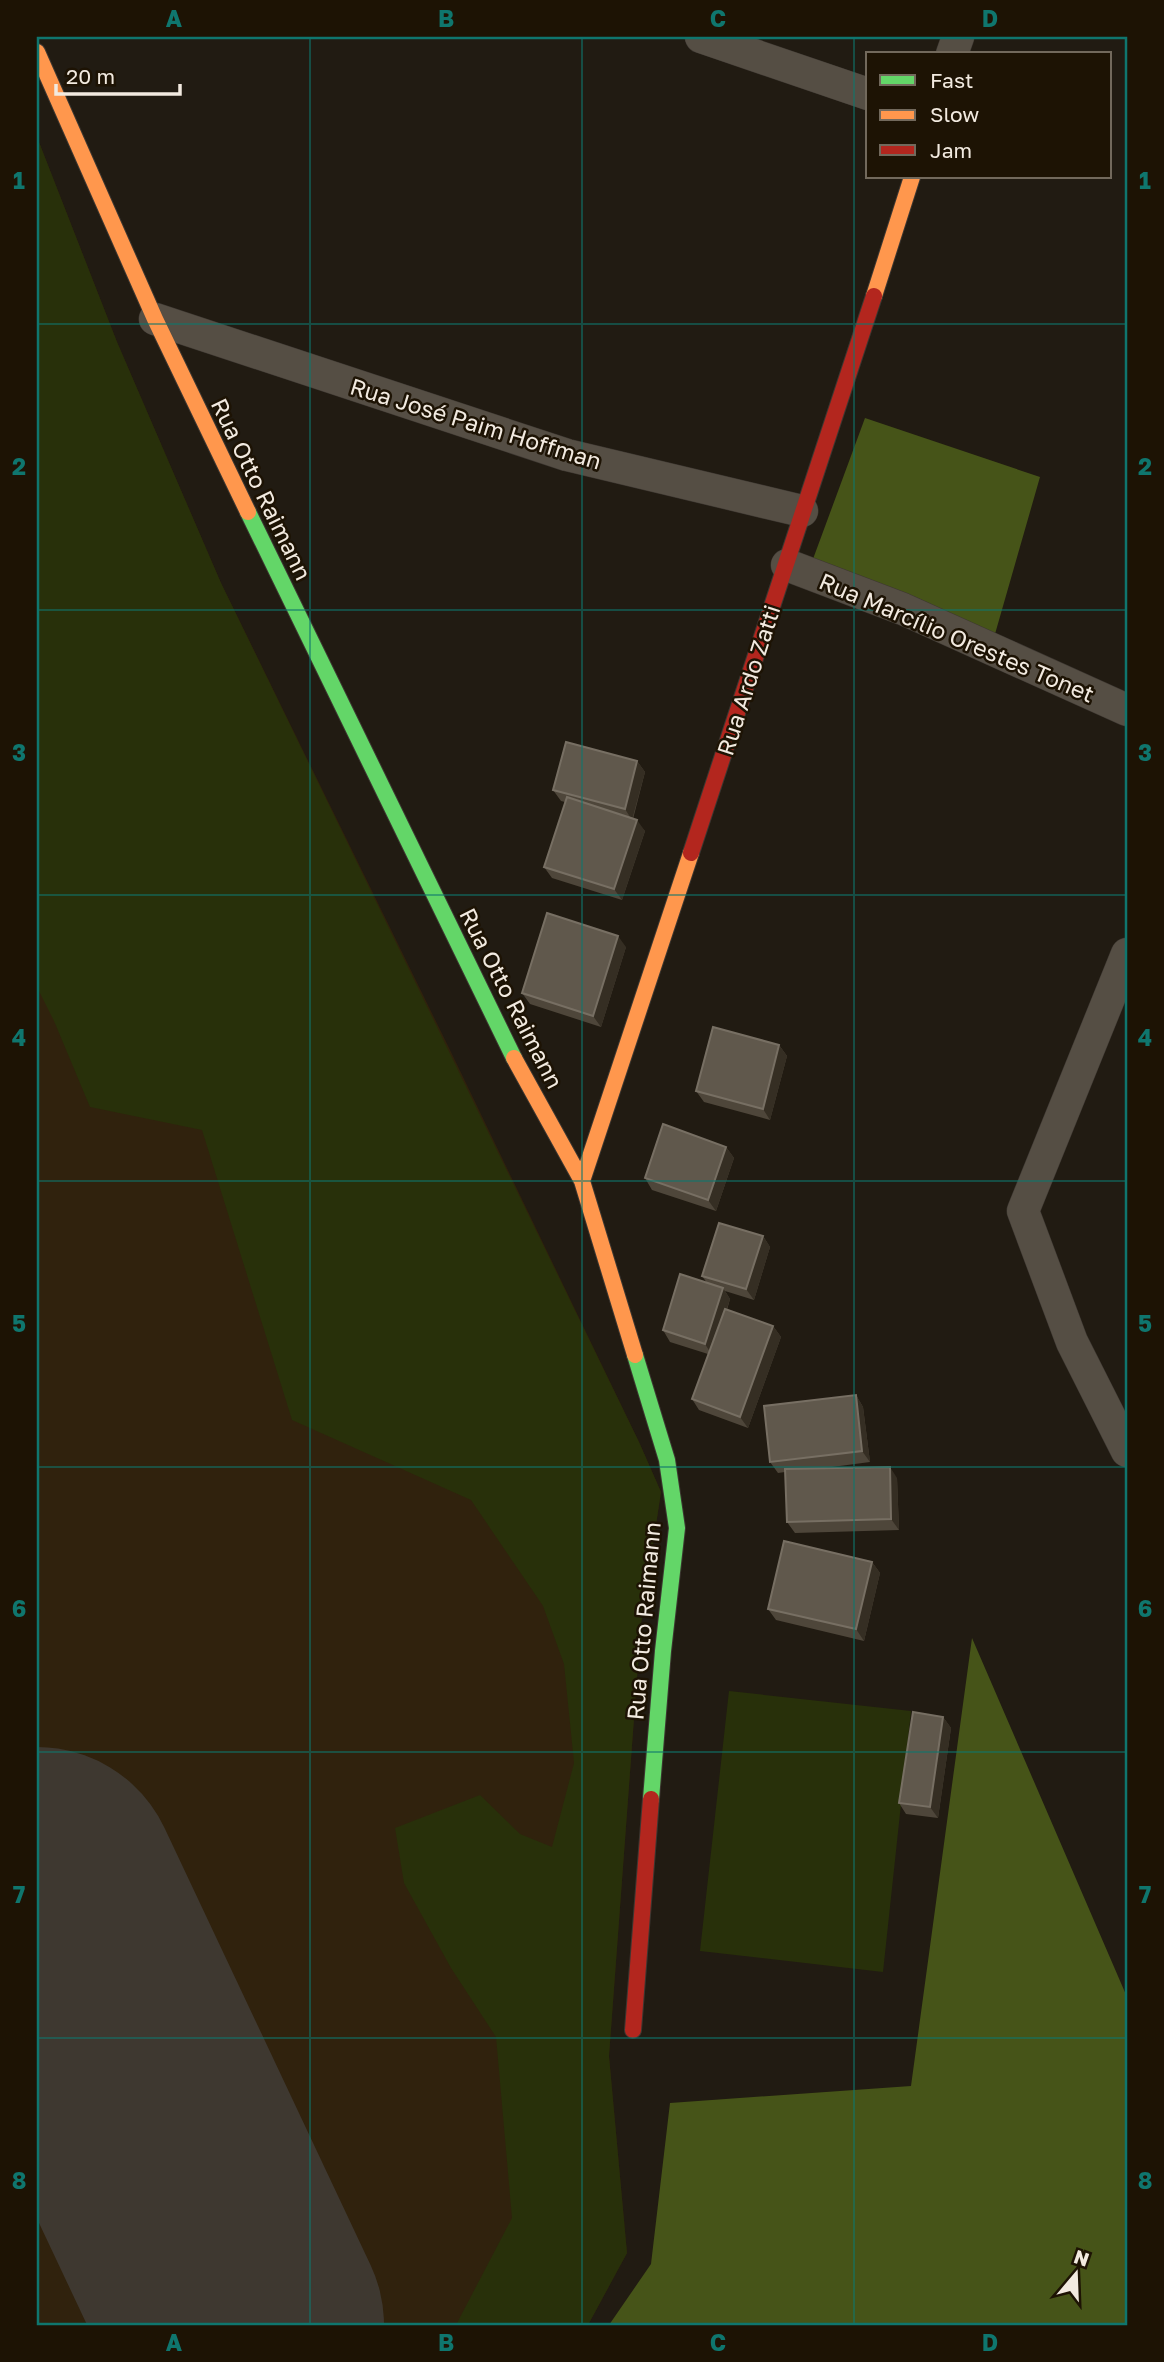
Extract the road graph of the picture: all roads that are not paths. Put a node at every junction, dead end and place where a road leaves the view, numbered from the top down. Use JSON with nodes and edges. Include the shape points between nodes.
{"nodes":[{"id":1,"x":701,"y":37,"type":"edge"},
{"id":2,"x":37,"y":52,"type":"edge"},
{"id":3,"x":866,"y":93,"type":"edge"},
{"id":4,"x":912,"y":178,"type":"edge"},
{"id":5,"x":155,"y":319,"type":"junction"},
{"id":6,"x":803,"y":511,"type":"junction"},
{"id":7,"x":786,"y":565,"type":"junction"},
{"id":8,"x":1127,"y":710,"type":"edge"},
{"id":9,"x":1127,"y":954,"type":"edge"},
{"id":10,"x":582,"y":1181,"type":"junction"},
{"id":11,"x":1127,"y":1451,"type":"edge"},
{"id":12,"x":633,"y":2030,"type":"dead end"}],
"edges":[{"from":1,"to":3,"type":"street"},
{"from":2,"to":5,"type":"street","name":"Rua Otto Raimann"},
{"from":4,"to":6,"type":"street","name":"Rua Ardo Zatti"},
{"from":5,"to":6,"type":"street","name":"Rua José Paim Hoffman","via":[[567,455]]},
{"from":5,"to":10,"type":"street","name":"Rua Otto Raimann","via":[[505,1041]]},
{"from":6,"to":7,"type":"street","name":"Rua Ardo Zatti"},
{"from":7,"to":8,"type":"street","name":"Rua Marcílio Orestes Tonet","via":[[903,610]]},
{"from":7,"to":10,"type":"street","name":"Rua Ardo Zatti"},
{"from":9,"to":11,"type":"street","via":[[1023,1211],[1072,1342]]},
{"from":10,"to":12,"type":"street","name":"Rua Otto Raimann","via":[[667,1460],[677,1528]]}]}
